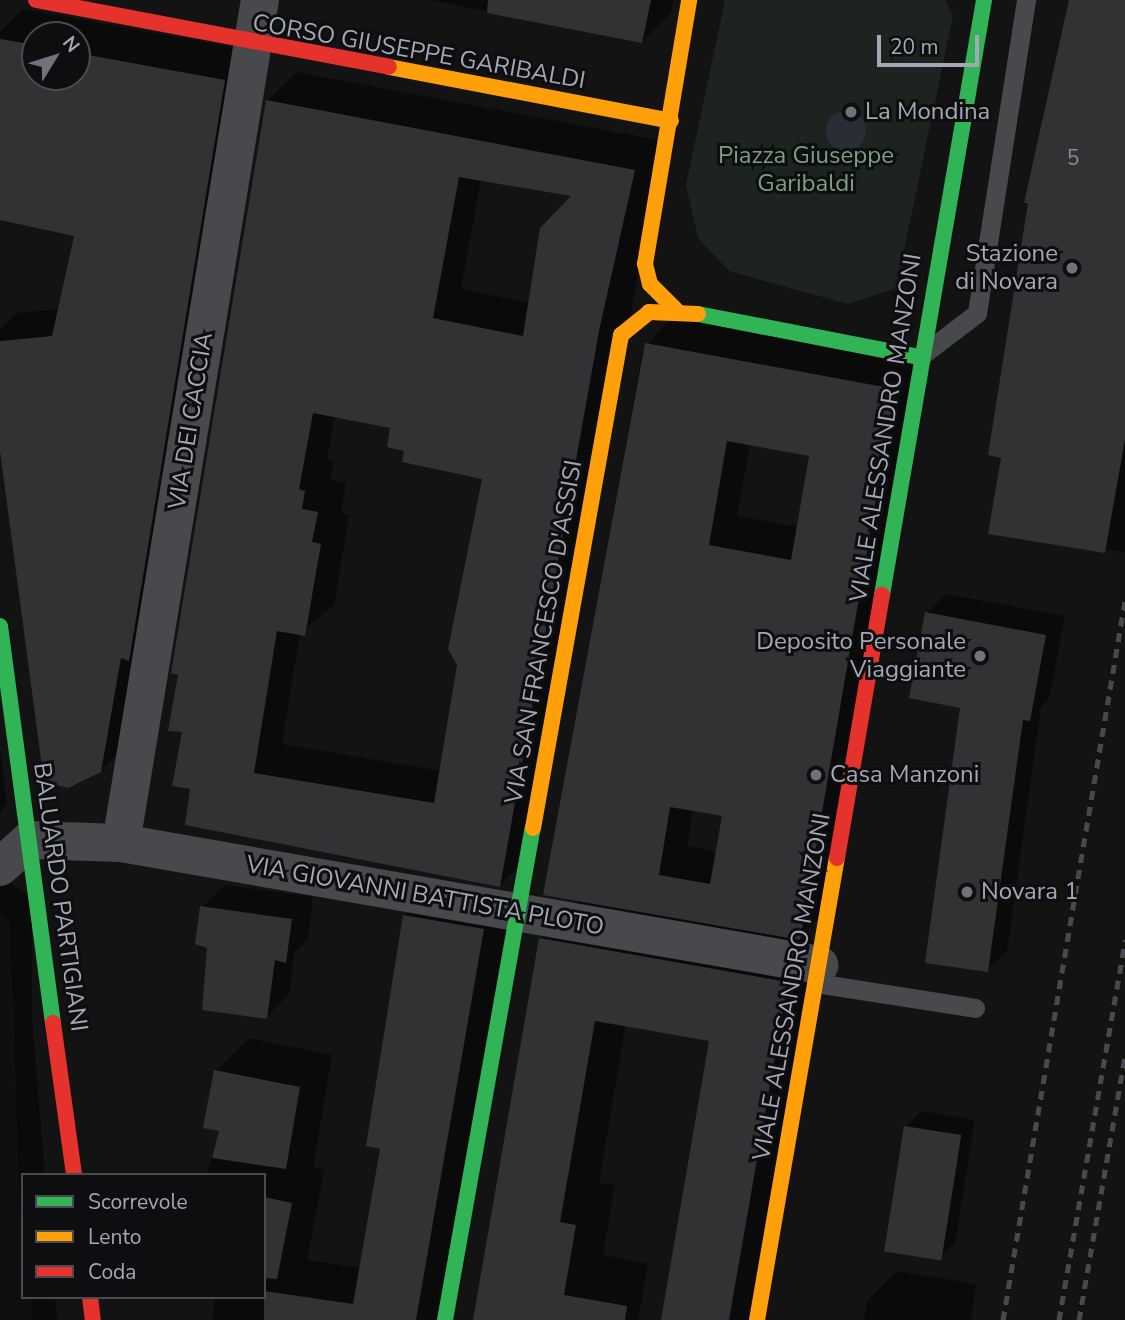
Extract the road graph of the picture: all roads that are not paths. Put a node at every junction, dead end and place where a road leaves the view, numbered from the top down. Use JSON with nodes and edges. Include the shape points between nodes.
{"nodes":[{"id":1,"x":36,"y":0,"type":"edge"},
{"id":2,"x":128,"y":0,"type":"edge"},
{"id":3,"x":689,"y":0,"type":"edge"},
{"id":4,"x":984,"y":0,"type":"edge"},
{"id":5,"x":1026,"y":0,"type":"edge"},
{"id":6,"x":256,"y":24,"type":"edge"},
{"id":7,"x":672,"y":113,"type":"junction"},
{"id":8,"x":676,"y":310,"type":"junction"},
{"id":9,"x":920,"y":357,"type":"junction"},
{"id":10,"x":1,"y":634,"type":"edge"},
{"id":11,"x":30,"y":840,"type":"junction"},
{"id":12,"x":121,"y":843,"type":"junction"},
{"id":13,"x":0,"y":867,"type":"edge"},
{"id":14,"x":517,"y":912,"type":"junction"},
{"id":15,"x":818,"y":974,"type":"junction"},
{"id":16,"x":975,"y":1009,"type":"dead end"},
{"id":17,"x":74,"y":1173,"type":"edge"},
{"id":18,"x":90,"y":1299,"type":"edge"},
{"id":19,"x":93,"y":1320,"type":"edge"},
{"id":20,"x":445,"y":1320,"type":"edge"},
{"id":21,"x":757,"y":1320,"type":"edge"}],
"edges":[{"from":1,"to":6,"type":"main road","name":"CORSO GIUSEPPE GARIBALDI"},
{"from":2,"to":6,"type":"lane"},
{"from":3,"to":7,"type":"main road"},
{"from":4,"to":9,"type":"main road","name":"VIALE ALESSANDRO MANZONI"},
{"from":5,"to":9,"type":"lane","via":[[977,313]]},
{"from":6,"to":7,"type":"lane"},
{"from":6,"to":12,"type":"street","name":"VIA DEI CACCIA"},
{"from":7,"to":8,"type":"main road","via":[[645,264],[650,284]]},
{"from":8,"to":9,"type":"main road"},
{"from":8,"to":14,"type":"main road","name":"VIA SAN FRANCESCO D'ASSISI","via":[[649,312],[621,335]]},
{"from":9,"to":15,"type":"main road","name":"VIALE ALESSANDRO MANZONI"},
{"from":10,"to":11,"type":"main road","name":"BALUARDO PARTIGIANI"},
{"from":11,"to":12,"type":"street","name":"VIA GIOVANNI BATTISTA PLOTO"},
{"from":11,"to":13,"type":"street"},
{"from":11,"to":17,"type":"main road","name":"BALUARDO PARTIGIANI"},
{"from":12,"to":14,"type":"street","name":"VIA GIOVANNI BATTISTA PLOTO"},
{"from":14,"to":15,"type":"street","name":"VIA GIOVANNI BATTISTA PLOTO"},
{"from":14,"to":20,"type":"main road","name":"VIA SAN FRANCESCO D'ASSISI"},
{"from":15,"to":16,"type":"lane"},
{"from":15,"to":21,"type":"main road","name":"VIALE ALESSANDRO MANZONI"},
{"from":18,"to":19,"type":"main road"}]}
